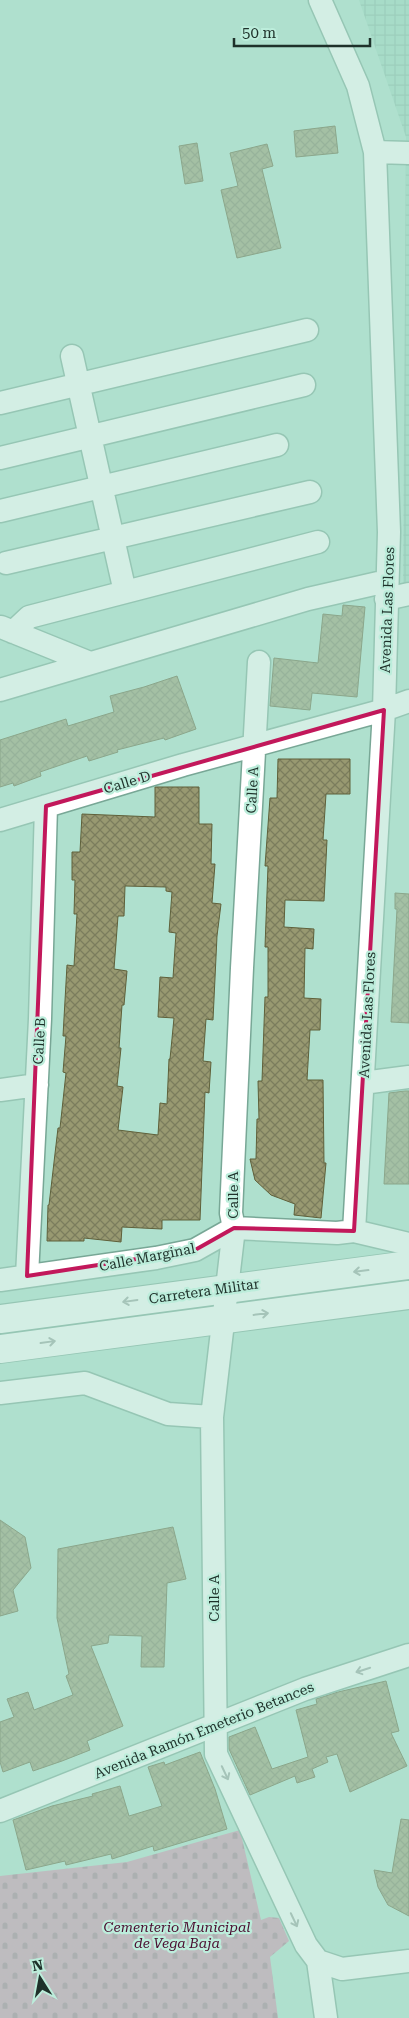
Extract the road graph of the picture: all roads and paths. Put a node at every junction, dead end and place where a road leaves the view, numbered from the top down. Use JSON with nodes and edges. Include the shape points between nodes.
{"nodes":[{"id":1,"x":320,"y":0,"type":"edge"},
{"id":2,"x":375,"y":152,"type":"junction"},
{"id":3,"x":409,"y":152,"type":"edge"},
{"id":4,"x":307,"y":330,"type":"dead end"},
{"id":5,"x":72,"y":356,"type":"dead end"},
{"id":6,"x":304,"y":385,"type":"dead end"},
{"id":7,"x":78,"y":386,"type":"junction"},
{"id":8,"x":0,"y":403,"type":"edge"},
{"id":9,"x":90,"y":438,"type":"junction"},
{"id":10,"x":277,"y":445,"type":"dead end"},
{"id":11,"x":0,"y":458,"type":"edge"},
{"id":12,"x":102,"y":486,"type":"junction"},
{"id":13,"x":310,"y":492,"type":"dead end"},
{"id":14,"x":0,"y":511,"type":"edge"},
{"id":15,"x":114,"y":539,"type":"junction"},
{"id":16,"x":318,"y":542,"type":"dead end"},
{"id":17,"x":6,"y":563,"type":"dead end"},
{"id":18,"x":387,"y":590,"type":"junction"},
{"id":19,"x":125,"y":592,"type":"junction"},
{"id":20,"x":409,"y":594,"type":"edge"},
{"id":21,"x":7,"y":629,"type":"edge"},
{"id":22,"x":259,"y":662,"type":"dead end"},
{"id":23,"x":90,"y":663,"type":"junction"},
{"id":24,"x":0,"y":690,"type":"edge"},
{"id":25,"x":409,"y":701,"type":"edge"},
{"id":26,"x":384,"y":710,"type":"junction"},
{"id":27,"x":255,"y":745,"type":"junction"},
{"id":28,"x":46,"y":806,"type":"junction"},
{"id":29,"x":0,"y":820,"type":"edge"},
{"id":30,"x":409,"y":1077,"type":"edge"},
{"id":31,"x":363,"y":1083,"type":"junction"},
{"id":32,"x":37,"y":1085,"type":"junction"},
{"id":33,"x":0,"y":1090,"type":"edge"},
{"id":34,"x":234,"y":1228,"type":"junction"},
{"id":35,"x":354,"y":1231,"type":"junction"},
{"id":36,"x":409,"y":1244,"type":"edge"},
{"id":37,"x":409,"y":1265,"type":"edge"},
{"id":38,"x":27,"y":1276,"type":"junction"},
{"id":39,"x":0,"y":1280,"type":"edge"},
{"id":40,"x":227,"y":1288,"type":"junction"},
{"id":41,"x":409,"y":1296,"type":"edge"},
{"id":42,"x":0,"y":1319,"type":"edge"},
{"id":43,"x":223,"y":1319,"type":"junction"},
{"id":44,"x":0,"y":1349,"type":"edge"},
{"id":45,"x":0,"y":1393,"type":"edge"},
{"id":46,"x":212,"y":1417,"type":"junction"},
{"id":47,"x":409,"y":1655,"type":"edge"},
{"id":48,"x":215,"y":1726,"type":"junction"},
{"id":49,"x":0,"y":1811,"type":"edge"},
{"id":50,"x":409,"y":1960,"type":"edge"},
{"id":51,"x":318,"y":1961,"type":"junction"},
{"id":52,"x":326,"y":2018,"type":"edge"}],
"edges":[{"from":1,"to":2,"type":"street","name":"Avenida Las Flores","via":[[358,86]]},
{"from":2,"to":3,"type":"street"},
{"from":2,"to":18,"type":"street","name":"Avenida Las Flores","via":[[389,532]]},
{"from":4,"to":7,"type":"street"},
{"from":5,"to":7,"type":"street"},
{"from":6,"to":9,"type":"street"},
{"from":7,"to":8,"type":"street"},
{"from":7,"to":9,"type":"street"},
{"from":9,"to":11,"type":"street"},
{"from":9,"to":12,"type":"street"},
{"from":10,"to":12,"type":"street"},
{"from":12,"to":14,"type":"street"},
{"from":12,"to":15,"type":"street"},
{"from":13,"to":15,"type":"street"},
{"from":15,"to":17,"type":"street"},
{"from":15,"to":19,"type":"street"},
{"from":16,"to":19,"type":"street"},
{"from":18,"to":20,"type":"street"},
{"from":18,"to":23,"type":"street","via":[[308,599]]},
{"from":18,"to":26,"type":"street","name":"Avenida Las Flores"},
{"from":19,"to":21,"type":"street","via":[[29,616]]},
{"from":21,"to":23,"type":"street"},
{"from":22,"to":27,"type":"street","name":"Calle A"},
{"from":23,"to":24,"type":"street"},
{"from":25,"to":26,"type":"street","name":"Calle D"},
{"from":26,"to":27,"type":"street","name":"Calle D"},
{"from":26,"to":31,"type":"street","name":"Avenida Las Flores"},
{"from":27,"to":28,"type":"street","name":"Calle D"},
{"from":27,"to":34,"type":"street","name":"Calle A","via":[[232,1184]]},
{"from":28,"to":29,"type":"street","name":"Calle D"},
{"from":28,"to":32,"type":"street","name":"Calle B"},
{"from":30,"to":31,"type":"street"},
{"from":31,"to":35,"type":"street","name":"Avenida Las Flores"},
{"from":32,"to":33,"type":"street"},
{"from":32,"to":38,"type":"street","name":"Calle B"},
{"from":34,"to":35,"type":"street"},
{"from":34,"to":38,"type":"street","name":"Calle Marginal","via":[[195,1250]]},
{"from":34,"to":40,"type":"street","name":"Calle A"},
{"from":35,"to":36,"type":"street"},
{"from":37,"to":40,"type":"main road","name":"Carretera Militar","one_way":true},
{"from":38,"to":39,"type":"street","name":"Calle Marginal"},
{"from":40,"to":42,"type":"main road","name":"Carretera Militar","one_way":true},
{"from":40,"to":43,"type":"street","name":"Calle A"},
{"from":43,"to":41,"type":"main road","one_way":true},
{"from":44,"to":43,"type":"main road","one_way":true},
{"from":43,"to":46,"type":"street","name":"Calle A"},
{"from":45,"to":46,"type":"street","via":[[85,1382],[168,1414]]},
{"from":46,"to":48,"type":"street","name":"Calle A"},
{"from":47,"to":48,"type":"street","name":"Avenida Ramón Emeterio Betances","one_way":true,"via":[[305,1689]]},
{"from":48,"to":49,"type":"street","name":"Avenida Ramón Emeterio Betances"},
{"from":48,"to":51,"type":"street","name":"Calle A","one_way":true,"via":[[216,1754],[306,1945]]},
{"from":50,"to":51,"type":"street","via":[[342,1969]]},
{"from":51,"to":52,"type":"street"}]}
